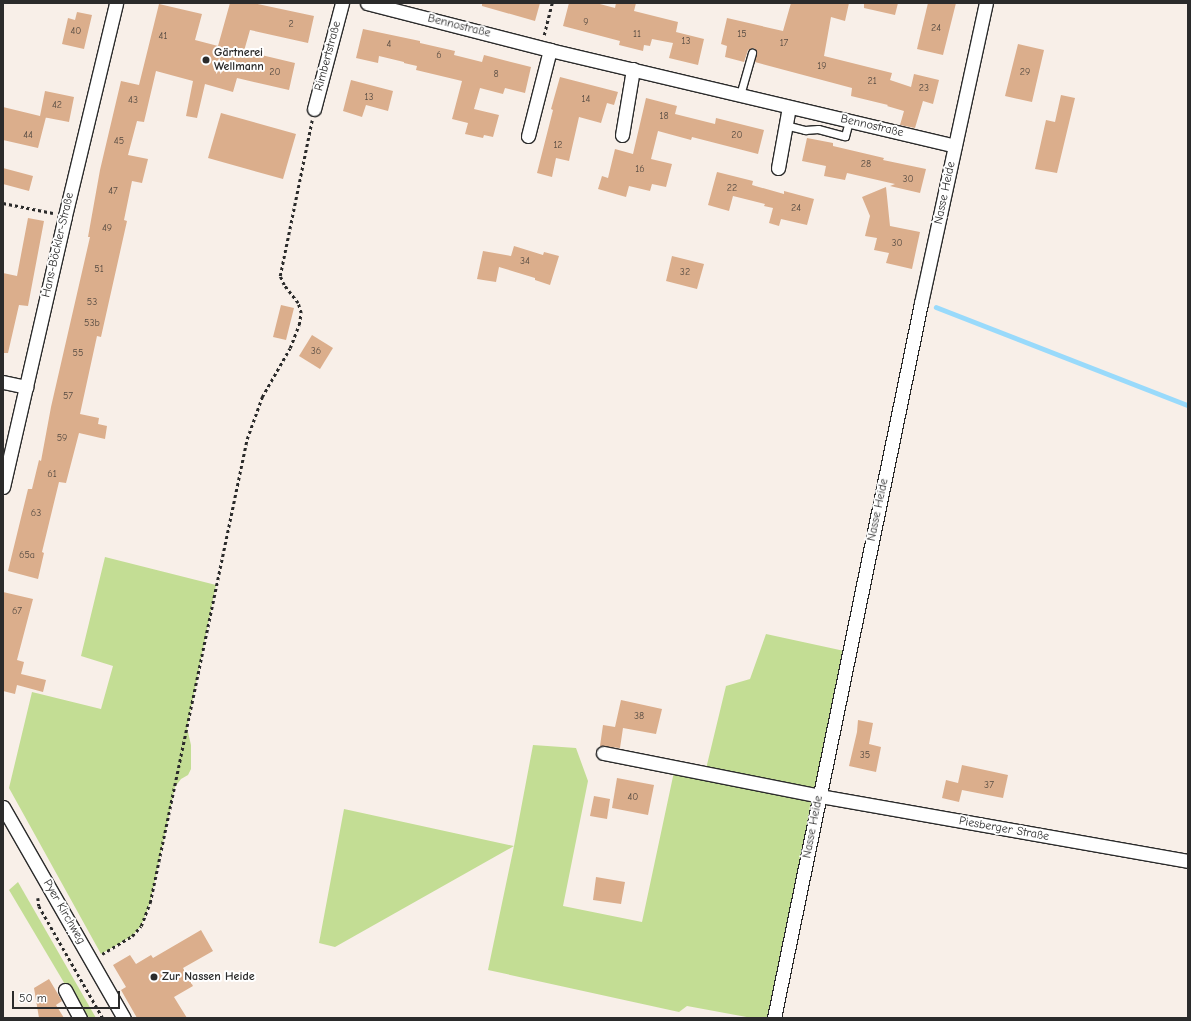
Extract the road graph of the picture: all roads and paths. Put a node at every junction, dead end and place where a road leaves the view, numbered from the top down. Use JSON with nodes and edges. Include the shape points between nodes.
{"nodes":[{"id":1,"x":116,"y":3,"type":"edge"},
{"id":2,"x":342,"y":3,"type":"edge"},
{"id":3,"x":367,"y":3,"type":"edge"},
{"id":4,"x":552,"y":3,"type":"edge"},
{"id":5,"x":986,"y":3,"type":"edge"},
{"id":6,"x":546,"y":49,"type":"junction"},
{"id":7,"x":752,"y":53,"type":"dead end"},
{"id":8,"x":633,"y":69,"type":"junction"},
{"id":9,"x":740,"y":95,"type":"junction"},
{"id":10,"x":789,"y":106,"type":"junction"},
{"id":11,"x":314,"y":109,"type":"joint"},
{"id":12,"x":848,"y":121,"type":"junction"},
{"id":13,"x":785,"y":125,"type":"junction"},
{"id":14,"x":622,"y":135,"type":"dead end"},
{"id":15,"x":528,"y":136,"type":"dead end"},
{"id":16,"x":955,"y":146,"type":"junction"},
{"id":17,"x":778,"y":168,"type":"dead end"},
{"id":18,"x":3,"y":203,"type":"edge"},
{"id":19,"x":55,"y":213,"type":"dead end"},
{"id":20,"x":3,"y":382,"type":"edge"},
{"id":21,"x":26,"y":387,"type":"junction"},
{"id":22,"x":3,"y":487,"type":"edge"},
{"id":23,"x":603,"y":753,"type":"dead end"},
{"id":24,"x":820,"y":796,"type":"junction"},
{"id":25,"x":3,"y":807,"type":"edge"},
{"id":26,"x":1188,"y":861,"type":"edge"},
{"id":27,"x":91,"y":960,"type":"junction"},
{"id":28,"x":65,"y":990,"type":"dead end"},
{"id":29,"x":80,"y":1018,"type":"edge"},
{"id":30,"x":124,"y":1018,"type":"edge"},
{"id":31,"x":774,"y":1018,"type":"edge"}],
"edges":[{"from":1,"to":21,"type":"street","name":"Hans-Böckler-Straße"},
{"from":2,"to":11,"type":"street","name":"Rimbertstraße"},
{"from":3,"to":6,"type":"street","name":"Bennostraße"},
{"from":4,"to":6,"type":"path"},
{"from":5,"to":16,"type":"street","name":"Nasse Heide"},
{"from":6,"to":8,"type":"street","name":"Bennostraße"},
{"from":6,"to":15,"type":"street"},
{"from":7,"to":9,"type":"lane"},
{"from":8,"to":9,"type":"street","name":"Bennostraße"},
{"from":8,"to":14,"type":"street"},
{"from":9,"to":10,"type":"street","name":"Bennostraße"},
{"from":10,"to":12,"type":"street","name":"Bennostraße"},
{"from":10,"to":13,"type":"street"},
{"from":11,"to":27,"type":"path","via":[[280,276],[298,303],[301,313],[299,325],[290,348],[262,397],[247,439],[153,893],[141,926],[132,936]]},
{"from":12,"to":13,"type":"lane","via":[[845,136],[818,129],[805,130]]},
{"from":12,"to":16,"type":"street","name":"Bennostraße"},
{"from":13,"to":17,"type":"street"},
{"from":16,"to":24,"type":"street","name":"Nasse Heide"},
{"from":18,"to":19,"type":"path"},
{"from":20,"to":21,"type":"street"},
{"from":21,"to":22,"type":"street","name":"Hans-Böckler-Straße"},
{"from":23,"to":24,"type":"street","name":"Piesberger Straße"},
{"from":24,"to":26,"type":"street","name":"Piesberger Straße"},
{"from":24,"to":31,"type":"street","name":"Nasse Heide"},
{"from":25,"to":27,"type":"street","name":"Pyer Kirchweg"},
{"from":27,"to":30,"type":"street","name":"Pyer Kirchweg"},
{"from":28,"to":29,"type":"street"}]}
